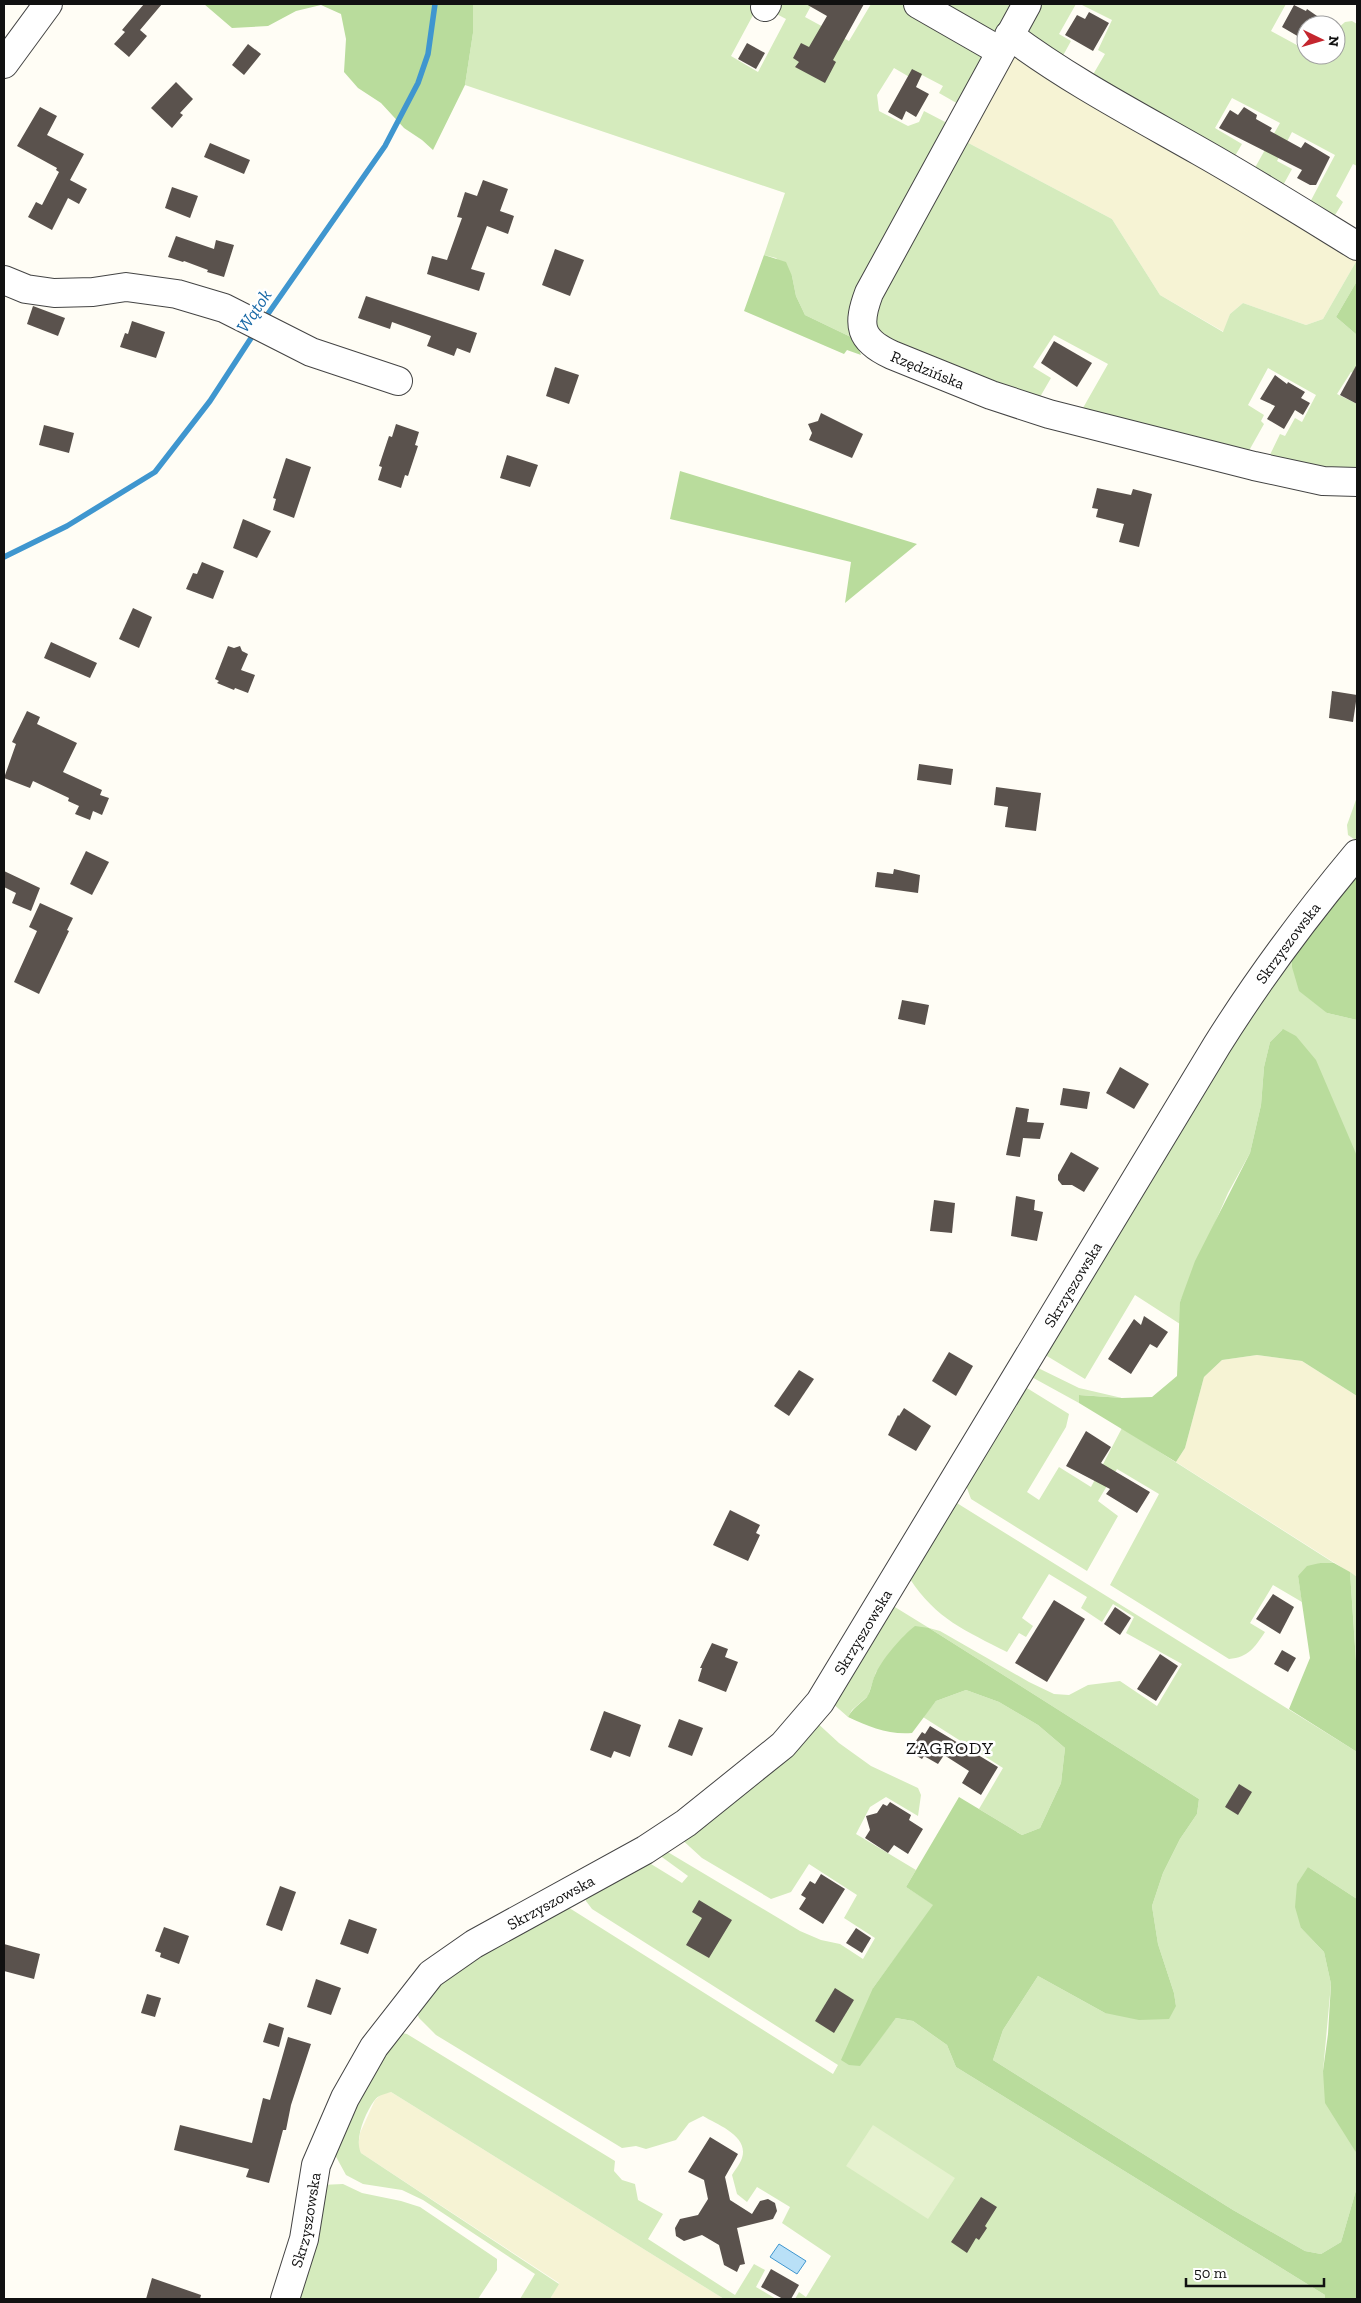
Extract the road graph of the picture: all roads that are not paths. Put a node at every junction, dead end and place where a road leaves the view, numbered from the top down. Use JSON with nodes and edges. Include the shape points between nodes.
{"nodes":[{"id":1,"x":48,"y":4,"type":"edge"},
{"id":2,"x":918,"y":4,"type":"edge"},
{"id":3,"x":1027,"y":4,"type":"edge"},
{"id":4,"x":1004,"y":43,"type":"junction"},
{"id":5,"x":4,"y":64,"type":"edge"},
{"id":6,"x":1357,"y":246,"type":"edge"},
{"id":7,"x":4,"y":280,"type":"edge"},
{"id":8,"x":398,"y":381,"type":"dead end"},
{"id":9,"x":1357,"y":482,"type":"edge"},
{"id":10,"x":1357,"y":854,"type":"edge"},
{"id":11,"x":285,"y":2299,"type":"edge"}],
"edges":[{"from":1,"to":5,"type":"street"},
{"from":2,"to":4,"type":"street"},
{"from":3,"to":4,"type":"street","name":"Rzędzińska"},
{"from":4,"to":6,"type":"street","via":[[1031,51],[1108,100]]},
{"from":4,"to":9,"type":"street","name":"Rzędzińska","via":[[869,292],[862,312],[862,326],[868,339],[892,354],[991,395],[1049,414],[1254,466],[1323,481]]},
{"from":7,"to":8,"type":"street","via":[[26,289],[54,294],[126,287],[169,293],[229,311],[311,352]]},
{"from":10,"to":11,"type":"street","name":"Skrzyszowska","via":[[1284,945],[1231,1022],[811,1713],[783,1745],[686,1823],[646,1850],[474,1944],[431,1974],[374,2047],[345,2098],[316,2165],[304,2239]]}]}
